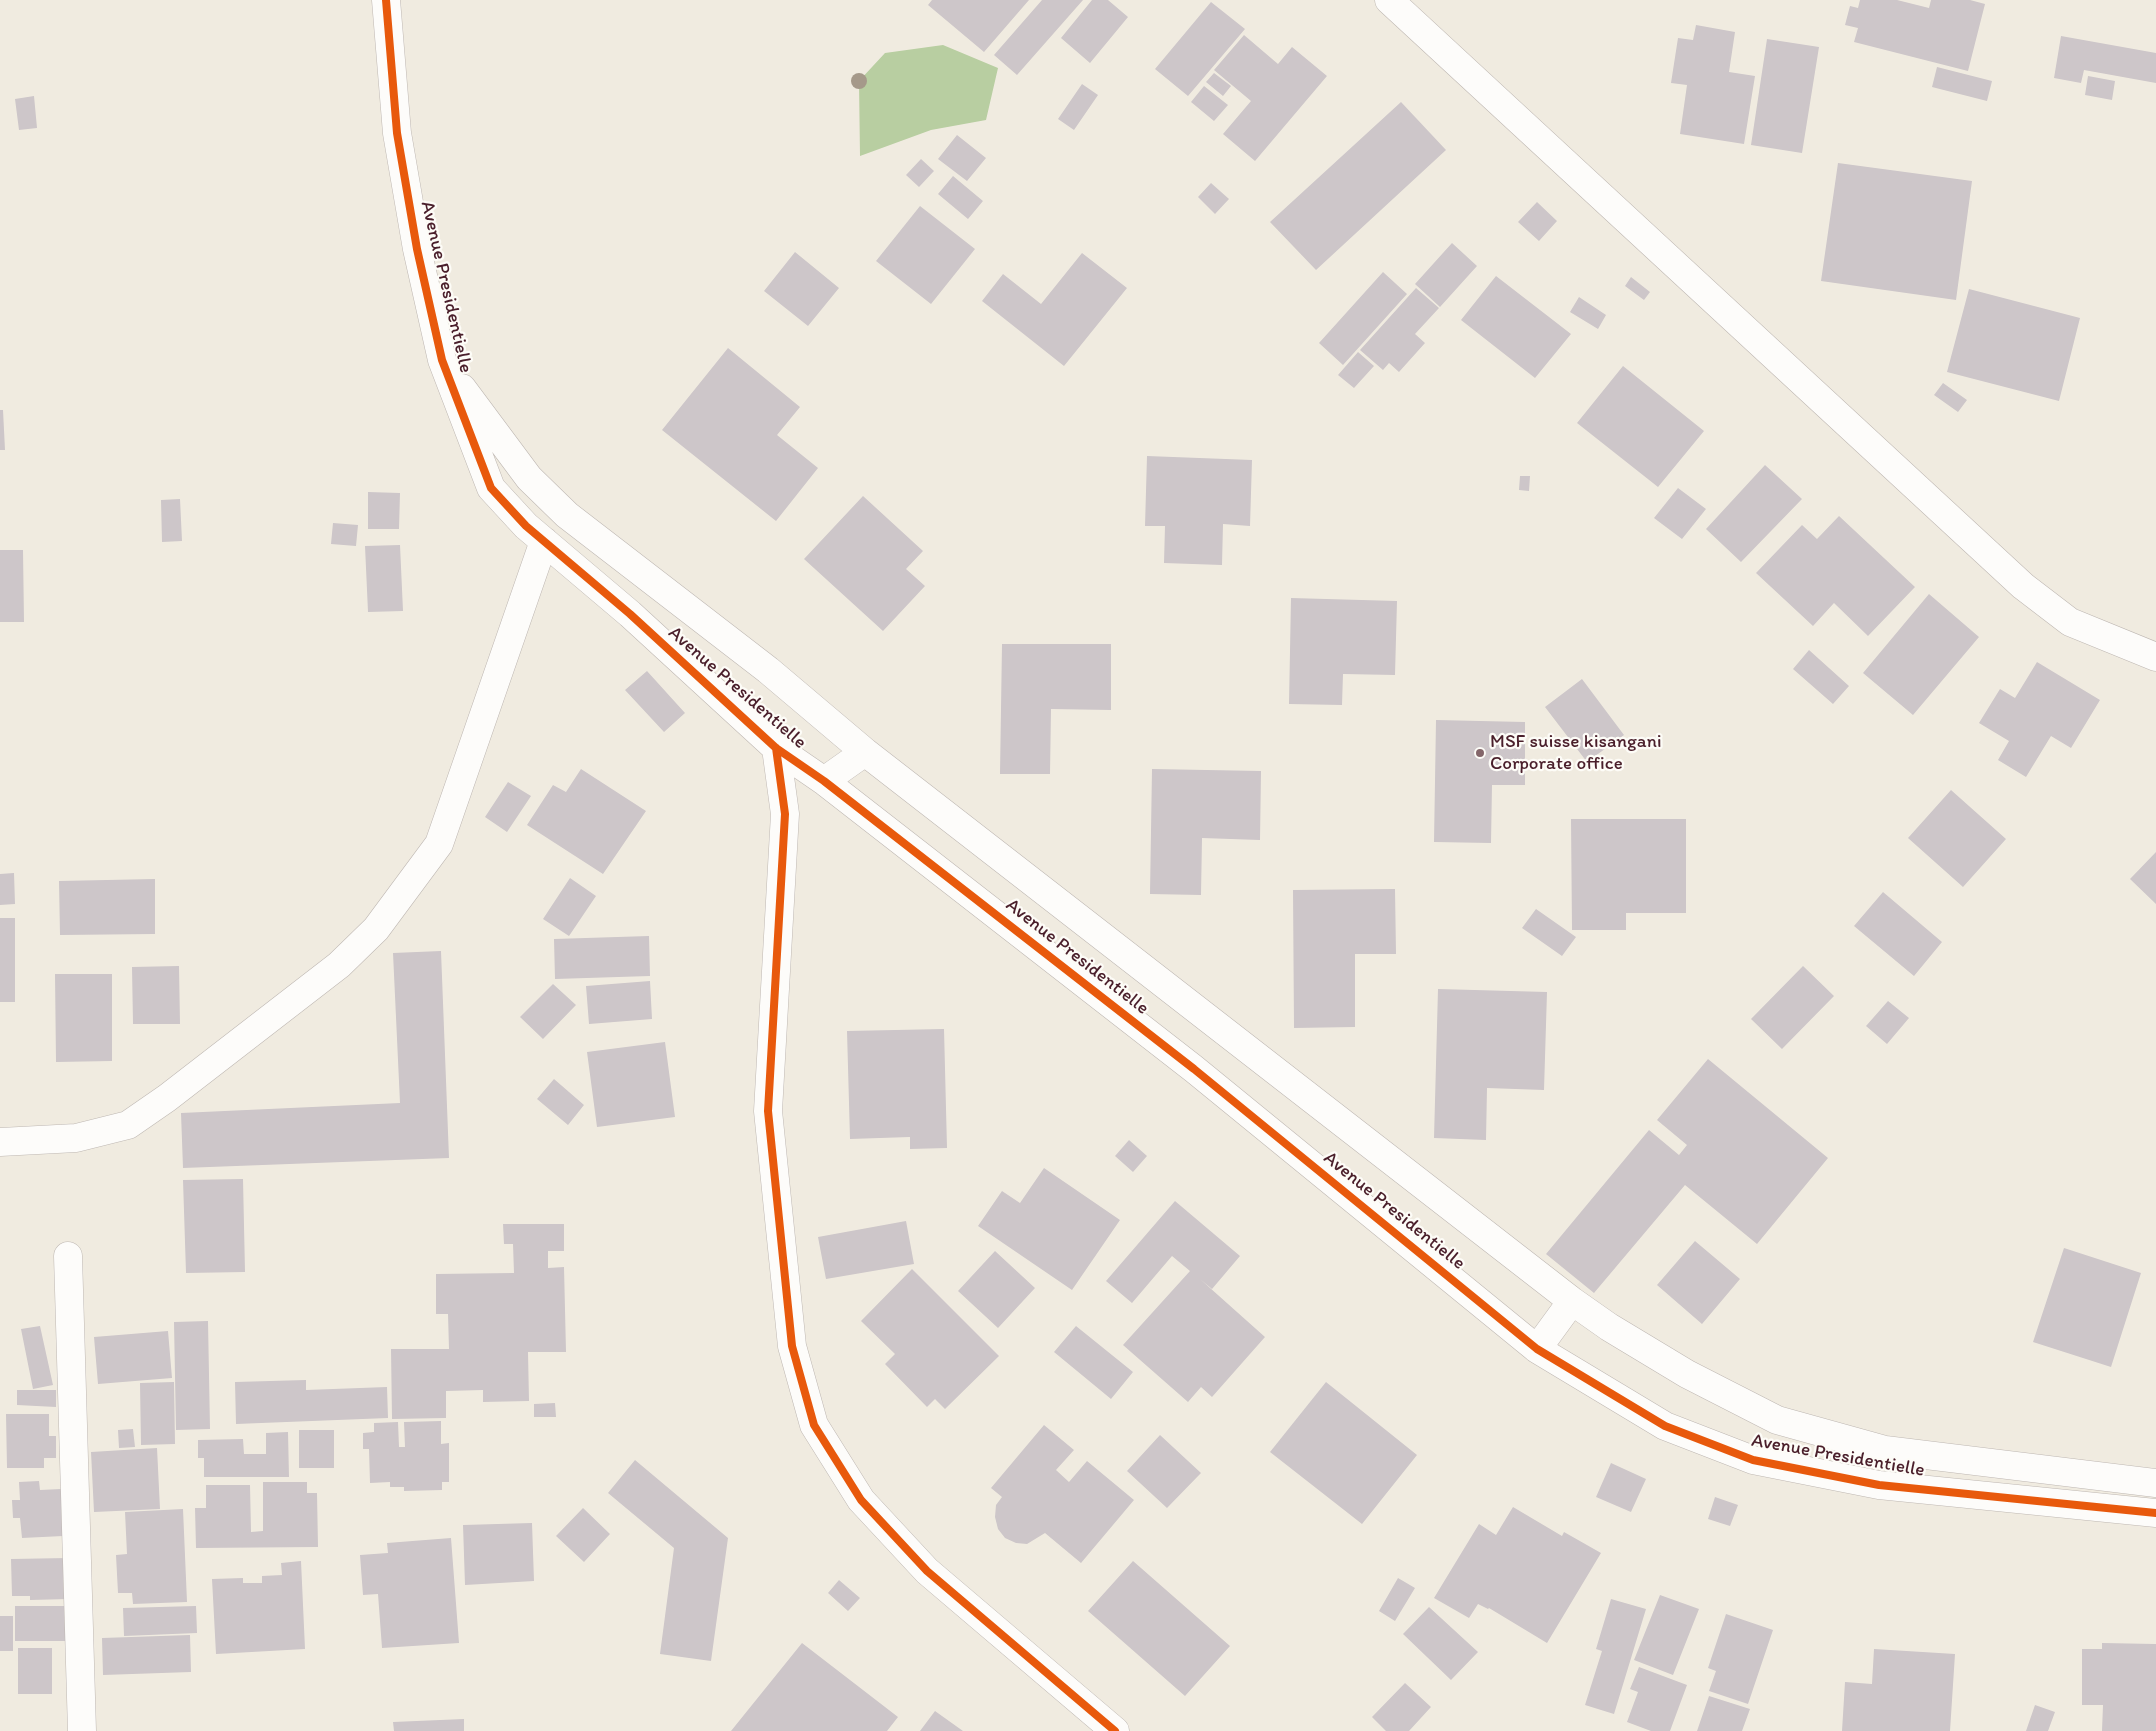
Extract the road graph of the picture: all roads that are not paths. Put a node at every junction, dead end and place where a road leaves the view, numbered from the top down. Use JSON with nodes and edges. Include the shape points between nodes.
{"nodes":[{"id":1,"x":386,"y":0,"type":"edge"},
{"id":2,"x":1389,"y":0,"type":"edge"},
{"id":3,"x":442,"y":360,"type":"junction"},
{"id":4,"x":544,"y":541,"type":"junction"},
{"id":5,"x":2156,"y":658,"type":"edge"},
{"id":6,"x":776,"y":748,"type":"junction"},
{"id":7,"x":865,"y":752,"type":"junction"},
{"id":8,"x":824,"y":781,"type":"junction"},
{"id":9,"x":0,"y":1142,"type":"edge"},
{"id":10,"x":68,"y":1256,"type":"dead end"},
{"id":11,"x":1572,"y":1301,"type":"junction"},
{"id":12,"x":1537,"y":1349,"type":"junction"},
{"id":13,"x":1885,"y":1450,"type":"junction"},
{"id":14,"x":2156,"y":1484,"type":"edge"},
{"id":15,"x":1879,"y":1485,"type":"junction"},
{"id":16,"x":2156,"y":1513,"type":"edge"},
{"id":17,"x":82,"y":1731,"type":"edge"},
{"id":18,"x":1115,"y":1731,"type":"edge"}],
"edges":[{"from":1,"to":3,"type":"street","name":"Avenue Presidentielle","via":[[397,133],[417,249]]},
{"from":2,"to":5,"type":"street","via":[[2024,586],[2070,622]]},
{"from":3,"to":4,"type":"street","name":"Avenue Presidentielle","via":[[491,488]]},
{"from":3,"to":7,"type":"street","name":"Avenue Presidentielle","via":[[528,478],[567,515],[775,676]]},
{"from":4,"to":6,"type":"street","name":"Avenue Presidentielle","via":[[630,614]]},
{"from":4,"to":9,"type":"street","via":[[439,844],[376,929],[339,965],[128,1125],[76,1138]]},
{"from":6,"to":8,"type":"street","name":"Avenue Presidentielle"},
{"from":6,"to":18,"type":"street","via":[[786,814],[768,1111],[792,1346],[814,1425],[862,1500],[927,1571]]},
{"from":7,"to":8,"type":"street"},
{"from":7,"to":11,"type":"street","name":"Avenue Presidentielle"},
{"from":8,"to":12,"type":"street","name":"Avenue Presidentielle","via":[[1194,1068]]},
{"from":10,"to":17,"type":"street"},
{"from":11,"to":12,"type":"street"},
{"from":11,"to":13,"type":"street","name":"Avenue Presidentielle","via":[[1687,1374],[1777,1420]]},
{"from":12,"to":15,"type":"street","name":"Avenue Presidentielle","via":[[1665,1426],[1753,1460]]},
{"from":13,"to":14,"type":"street","name":"Avenue Presidentielle"},
{"from":13,"to":15,"type":"street"},
{"from":15,"to":16,"type":"street","name":"Avenue Presidentielle"}]}
